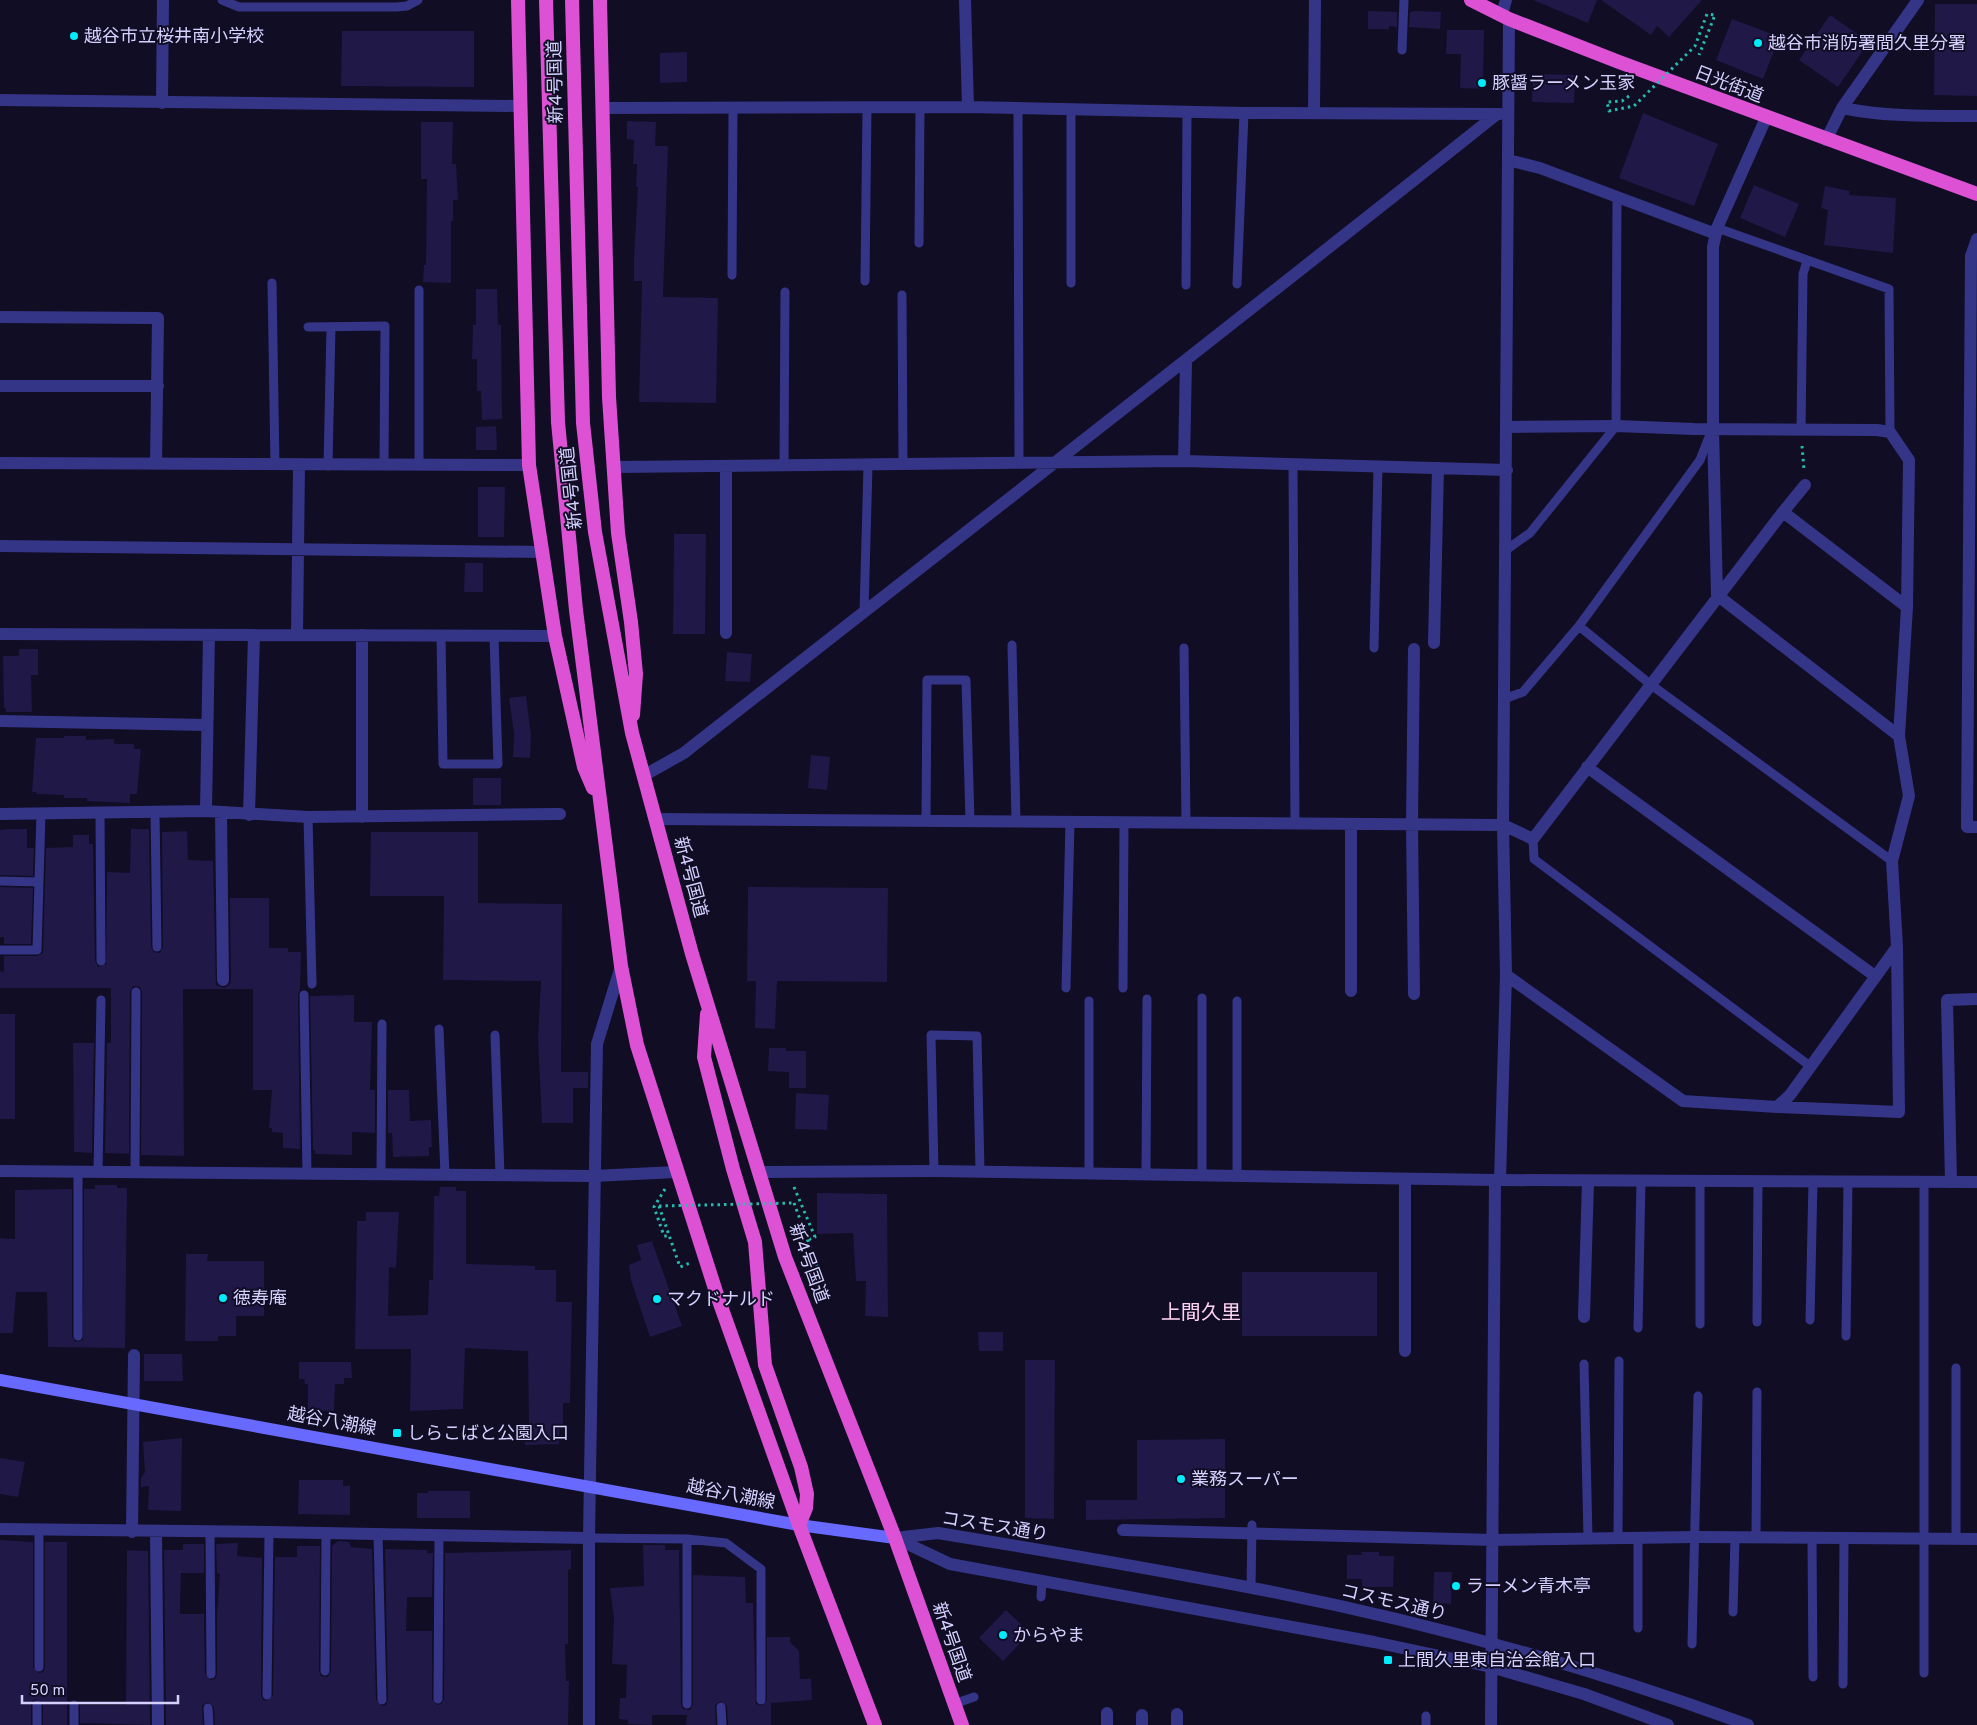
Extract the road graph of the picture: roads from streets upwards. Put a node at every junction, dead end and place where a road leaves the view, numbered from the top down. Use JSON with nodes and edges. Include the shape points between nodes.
{"nodes":[{"id":1,"x":163,"y":0,"type":"edge"},
{"id":2,"x":518,"y":0,"type":"edge"},
{"id":3,"x":546,"y":0,"type":"edge"},
{"id":4,"x":572,"y":0,"type":"edge"},
{"id":5,"x":600,"y":0,"type":"edge"},
{"id":6,"x":965,"y":0,"type":"edge"},
{"id":7,"x":1315,"y":0,"type":"edge"},
{"id":8,"x":1471,"y":0,"type":"edge"},
{"id":9,"x":1506,"y":0,"type":"edge"},
{"id":10,"x":1918,"y":0,"type":"edge"},
{"id":11,"x":1505,"y":16,"type":"junction"},
{"id":12,"x":0,"y":100,"type":"edge"},
{"id":13,"x":162,"y":103,"type":"junction"},
{"id":14,"x":520,"y":106,"type":"junction"},
{"id":15,"x":968,"y":107,"type":"junction"},
{"id":16,"x":602,"y":108,"type":"junction"},
{"id":17,"x":1842,"y":108,"type":"junction"},
{"id":18,"x":1314,"y":112,"type":"junction"},
{"id":19,"x":1502,"y":114,"type":"junction"},
{"id":20,"x":1977,"y":116,"type":"edge"},
{"id":21,"x":1766,"y":118,"type":"junction"},
{"id":22,"x":1826,"y":140,"type":"junction"},
{"id":23,"x":1508,"y":160,"type":"junction"},
{"id":24,"x":1977,"y":194,"type":"edge"},
{"id":25,"x":1716,"y":231,"type":"junction"},
{"id":26,"x":1977,"y":239,"type":"edge"},
{"id":27,"x":0,"y":317,"type":"edge"},
{"id":28,"x":1186,"y":362,"type":"junction"},
{"id":29,"x":0,"y":386,"type":"edge"},
{"id":30,"x":158,"y":386,"type":"junction"},
{"id":31,"x":1506,"y":427,"type":"junction"},
{"id":32,"x":1713,"y":429,"type":"junction"},
{"id":33,"x":1184,"y":462,"type":"junction"},
{"id":34,"x":0,"y":463,"type":"edge"},
{"id":35,"x":156,"y":464,"type":"junction"},
{"id":36,"x":1052,"y":464,"type":"junction"},
{"id":37,"x":529,"y":465,"type":"junction"},
{"id":38,"x":299,"y":466,"type":"junction"},
{"id":39,"x":726,"y":466,"type":"junction"},
{"id":40,"x":615,"y":468,"type":"junction"},
{"id":41,"x":1438,"y":468,"type":"junction"},
{"id":42,"x":1507,"y":470,"type":"junction"},
{"id":43,"x":1805,"y":486,"type":"road end"},
{"id":44,"x":1782,"y":512,"type":"junction"},
{"id":45,"x":0,"y":546,"type":"edge"},
{"id":46,"x":298,"y":549,"type":"junction"},
{"id":47,"x":543,"y":552,"type":"junction"},
{"id":48,"x":1717,"y":595,"type":"junction"},
{"id":49,"x":1907,"y":607,"type":"junction"},
{"id":50,"x":726,"y":633,"type":"dead end"},
{"id":51,"x":0,"y":634,"type":"edge"},
{"id":52,"x":209,"y":635,"type":"junction"},
{"id":53,"x":254,"y":635,"type":"junction"},
{"id":54,"x":297,"y":635,"type":"junction"},
{"id":55,"x":362,"y":636,"type":"junction"},
{"id":56,"x":556,"y":636,"type":"junction"},
{"id":57,"x":1434,"y":643,"type":"dead end"},
{"id":58,"x":1414,"y":649,"type":"dead end"},
{"id":59,"x":0,"y":721,"type":"edge"},
{"id":60,"x":207,"y":725,"type":"junction"},
{"id":61,"x":632,"y":733,"type":"junction"},
{"id":62,"x":1899,"y":736,"type":"junction"},
{"id":63,"x":1587,"y":767,"type":"junction"},
{"id":64,"x":643,"y":776,"type":"junction"},
{"id":65,"x":600,"y":805,"type":"junction"},
{"id":66,"x":206,"y":811,"type":"junction"},
{"id":67,"x":221,"y":813,"type":"junction"},
{"id":68,"x":0,"y":814,"type":"edge"},
{"id":69,"x":560,"y":814,"type":"dead end"},
{"id":70,"x":249,"y":816,"type":"junction"},
{"id":71,"x":362,"y":817,"type":"junction"},
{"id":72,"x":656,"y":819,"type":"junction"},
{"id":73,"x":1351,"y":824,"type":"junction"},
{"id":74,"x":1412,"y":824,"type":"junction"},
{"id":75,"x":1503,"y":825,"type":"junction"},
{"id":76,"x":1977,"y":827,"type":"edge"},
{"id":77,"x":1897,"y":947,"type":"junction"},
{"id":78,"x":620,"y":966,"type":"junction"},
{"id":79,"x":1506,"y":975,"type":"junction"},
{"id":80,"x":1875,"y":976,"type":"junction"},
{"id":81,"x":223,"y":980,"type":"dead end"},
{"id":82,"x":1351,"y":991,"type":"dead end"},
{"id":83,"x":1414,"y":994,"type":"dead end"},
{"id":84,"x":1977,"y":999,"type":"edge"},
{"id":85,"x":707,"y":1003,"type":"junction"},
{"id":86,"x":1777,"y":1107,"type":"junction"},
{"id":87,"x":0,"y":1171,"type":"edge"},
{"id":88,"x":676,"y":1172,"type":"junction"},
{"id":89,"x":758,"y":1172,"type":"junction"},
{"id":90,"x":593,"y":1176,"type":"junction"},
{"id":91,"x":1405,"y":1178,"type":"junction"},
{"id":92,"x":1498,"y":1180,"type":"junction"},
{"id":93,"x":1588,"y":1180,"type":"junction"},
{"id":94,"x":1952,"y":1182,"type":"junction"},
{"id":95,"x":1977,"y":1182,"type":"edge"},
{"id":96,"x":1584,"y":1317,"type":"dead end"},
{"id":97,"x":1405,"y":1351,"type":"dead end"},
{"id":98,"x":134,"y":1355,"type":"dead end"},
{"id":99,"x":0,"y":1380,"type":"edge"},
{"id":100,"x":133,"y":1403,"type":"junction"},
{"id":101,"x":590,"y":1485,"type":"junction"},
{"id":102,"x":799,"y":1525,"type":"junction"},
{"id":103,"x":0,"y":1530,"type":"edge"},
{"id":104,"x":1123,"y":1530,"type":"dead end"},
{"id":105,"x":132,"y":1532,"type":"junction"},
{"id":106,"x":156,"y":1532,"type":"junction"},
{"id":107,"x":589,"y":1538,"type":"junction"},
{"id":108,"x":894,"y":1538,"type":"junction"},
{"id":109,"x":1977,"y":1539,"type":"edge"},
{"id":110,"x":1493,"y":1540,"type":"junction"},
{"id":111,"x":1491,"y":1643,"type":"junction"},
{"id":112,"x":1491,"y":1667,"type":"junction"},
{"id":113,"x":158,"y":1725,"type":"edge"},
{"id":114,"x":589,"y":1725,"type":"edge"},
{"id":115,"x":875,"y":1725,"type":"edge"},
{"id":116,"x":962,"y":1725,"type":"edge"},
{"id":117,"x":1492,"y":1725,"type":"edge"},
{"id":118,"x":1668,"y":1725,"type":"edge"},
{"id":119,"x":1748,"y":1725,"type":"edge"}],
"edges":[{"from":1,"to":13,"type":"street"},
{"from":2,"to":14,"type":"highway"},
{"from":3,"to":65,"type":"highway","name":"新4号国道","via":[[558,422],[576,610]]},
{"from":4,"to":61,"type":"highway","name":"新4号国道","via":[[583,423],[595,532]]},
{"from":5,"to":16,"type":"highway"},
{"from":6,"to":15,"type":"street"},
{"from":7,"to":18,"type":"street"},
{"from":8,"to":11,"type":"highway","name":"日光街道"},
{"from":9,"to":11,"type":"street"},
{"from":10,"to":17,"type":"street"},
{"from":11,"to":19,"type":"street"},
{"from":11,"to":21,"type":"highway","name":"日光街道"},
{"from":12,"to":13,"type":"street"},
{"from":13,"to":14,"type":"street"},
{"from":14,"to":37,"type":"highway"},
{"from":15,"to":16,"type":"street"},
{"from":15,"to":18,"type":"street","via":[[1071,111]]},
{"from":16,"to":40,"type":"highway","via":[[609,397]]},
{"from":17,"to":20,"type":"street","via":[[1891,115]]},
{"from":17,"to":22,"type":"street"},
{"from":18,"to":19,"type":"street"},
{"from":19,"to":23,"type":"street"},
{"from":19,"to":28,"type":"street"},
{"from":21,"to":22,"type":"highway","name":"日光街道"},
{"from":21,"to":25,"type":"street"},
{"from":22,"to":24,"type":"highway","name":"日光街道"},
{"from":23,"to":25,"type":"street","via":[[1540,168]]},
{"from":23,"to":31,"type":"street"},
{"from":25,"to":32,"type":"street","via":[[1713,247]]},
{"from":26,"to":76,"type":"street","via":[[1971,256],[1966,827]]},
{"from":27,"to":30,"type":"street","via":[[158,318]]},
{"from":28,"to":33,"type":"street"},
{"from":28,"to":36,"type":"street"},
{"from":29,"to":30,"type":"street"},
{"from":30,"to":35,"type":"street"},
{"from":31,"to":32,"type":"street"},
{"from":31,"to":42,"type":"street"},
{"from":32,"to":48,"type":"street"},
{"from":32,"to":49,"type":"street","via":[[1890,432],[1909,460]]},
{"from":33,"to":36,"type":"street"},
{"from":33,"to":41,"type":"street"},
{"from":34,"to":35,"type":"street"},
{"from":35,"to":38,"type":"street"},
{"from":36,"to":39,"type":"street"},
{"from":36,"to":64,"type":"street","via":[[684,753]]},
{"from":37,"to":38,"type":"street"},
{"from":37,"to":47,"type":"highway"},
{"from":38,"to":46,"type":"street"},
{"from":39,"to":40,"type":"street"},
{"from":39,"to":50,"type":"street"},
{"from":40,"to":61,"type":"highway","via":[[618,533],[636,674]]},
{"from":41,"to":42,"type":"street"},
{"from":41,"to":57,"type":"street"},
{"from":42,"to":75,"type":"street"},
{"from":43,"to":44,"type":"street"},
{"from":44,"to":48,"type":"street"},
{"from":44,"to":49,"type":"street"},
{"from":45,"to":46,"type":"street"},
{"from":46,"to":47,"type":"street"},
{"from":46,"to":54,"type":"street"},
{"from":47,"to":56,"type":"highway"},
{"from":48,"to":62,"type":"street"},
{"from":48,"to":63,"type":"street"},
{"from":49,"to":62,"type":"street"},
{"from":51,"to":52,"type":"street"},
{"from":52,"to":53,"type":"street"},
{"from":52,"to":60,"type":"street"},
{"from":53,"to":54,"type":"street"},
{"from":53,"to":70,"type":"street"},
{"from":54,"to":55,"type":"street"},
{"from":55,"to":56,"type":"street"},
{"from":55,"to":71,"type":"street"},
{"from":56,"to":65,"type":"highway","via":[[584,766]]},
{"from":58,"to":74,"type":"street"},
{"from":59,"to":60,"type":"street"},
{"from":60,"to":66,"type":"street"},
{"from":61,"to":64,"type":"highway","name":"新4号国道"},
{"from":62,"to":77,"type":"street","via":[[1909,796],[1892,861]]},
{"from":63,"to":75,"type":"street","via":[[1533,839]]},
{"from":63,"to":80,"type":"street"},
{"from":64,"to":72,"type":"highway","name":"新4号国道"},
{"from":65,"to":78,"type":"highway","name":"新4号国道"},
{"from":66,"to":67,"type":"street"},
{"from":66,"to":68,"type":"street"},
{"from":67,"to":70,"type":"street"},
{"from":67,"to":81,"type":"street"},
{"from":69,"to":71,"type":"street"},
{"from":70,"to":71,"type":"street"},
{"from":72,"to":73,"type":"street"},
{"from":72,"to":85,"type":"highway","name":"新4号国道"},
{"from":73,"to":74,"type":"street"},
{"from":73,"to":82,"type":"street"},
{"from":74,"to":75,"type":"street"},
{"from":74,"to":83,"type":"street"},
{"from":75,"to":79,"type":"street"},
{"from":77,"to":80,"type":"street"},
{"from":77,"to":86,"type":"street","via":[[1899,1112]]},
{"from":78,"to":88,"type":"highway","name":"新4号国道","via":[[637,1045]]},
{"from":78,"to":90,"type":"street","via":[[597,1044]]},
{"from":79,"to":86,"type":"street","via":[[1683,1101]]},
{"from":79,"to":92,"type":"street"},
{"from":80,"to":86,"type":"street","via":[[1790,1095]]},
{"from":84,"to":94,"type":"street","via":[[1947,1000]]},
{"from":85,"to":89,"type":"highway","name":"新4号国道"},
{"from":85,"to":102,"type":"highway","via":[[704,1058],[755,1242],[766,1365],[807,1494],[806,1508]]},
{"from":87,"to":90,"type":"street"},
{"from":88,"to":90,"type":"street"},
{"from":88,"to":102,"type":"highway","name":"新4号国道"},
{"from":89,"to":91,"type":"street","via":[[934,1171]]},
{"from":89,"to":108,"type":"highway","name":"新4号国道","via":[[785,1256]]},
{"from":90,"to":101,"type":"street"},
{"from":91,"to":92,"type":"street"},
{"from":91,"to":97,"type":"street"},
{"from":92,"to":93,"type":"street"},
{"from":92,"to":110,"type":"street"},
{"from":93,"to":94,"type":"street"},
{"from":93,"to":96,"type":"street"},
{"from":94,"to":95,"type":"street"},
{"from":98,"to":100,"type":"street"},
{"from":99,"to":100,"type":"main road","name":"越谷八潮線"},
{"from":100,"to":101,"type":"main road","name":"越谷八潮線"},
{"from":100,"to":105,"type":"street"},
{"from":101,"to":102,"type":"main road","name":"越谷八潮線"},
{"from":101,"to":107,"type":"street"},
{"from":102,"to":108,"type":"main road","name":"越谷八潮線"},
{"from":102,"to":115,"type":"highway","name":"新4号国道"},
{"from":103,"to":105,"type":"street"},
{"from":104,"to":110,"type":"street","via":[[1252,1530]]},
{"from":105,"to":106,"type":"street"},
{"from":106,"to":107,"type":"street"},
{"from":106,"to":113,"type":"street"},
{"from":107,"to":114,"type":"street"},
{"from":108,"to":111,"type":"street","name":"コスモス通り","via":[[938,1533],[1251,1588]]},
{"from":108,"to":112,"type":"street","via":[[950,1564],[1374,1642]]},
{"from":108,"to":116,"type":"highway","name":"新4号国道"},
{"from":109,"to":110,"type":"street","via":[[1694,1537]]},
{"from":110,"to":111,"type":"street"},
{"from":111,"to":112,"type":"street"},
{"from":111,"to":119,"type":"street","name":"コスモス通り","via":[[1636,1686]]},
{"from":112,"to":117,"type":"street"},
{"from":112,"to":118,"type":"street","via":[[1584,1694]]}]}
